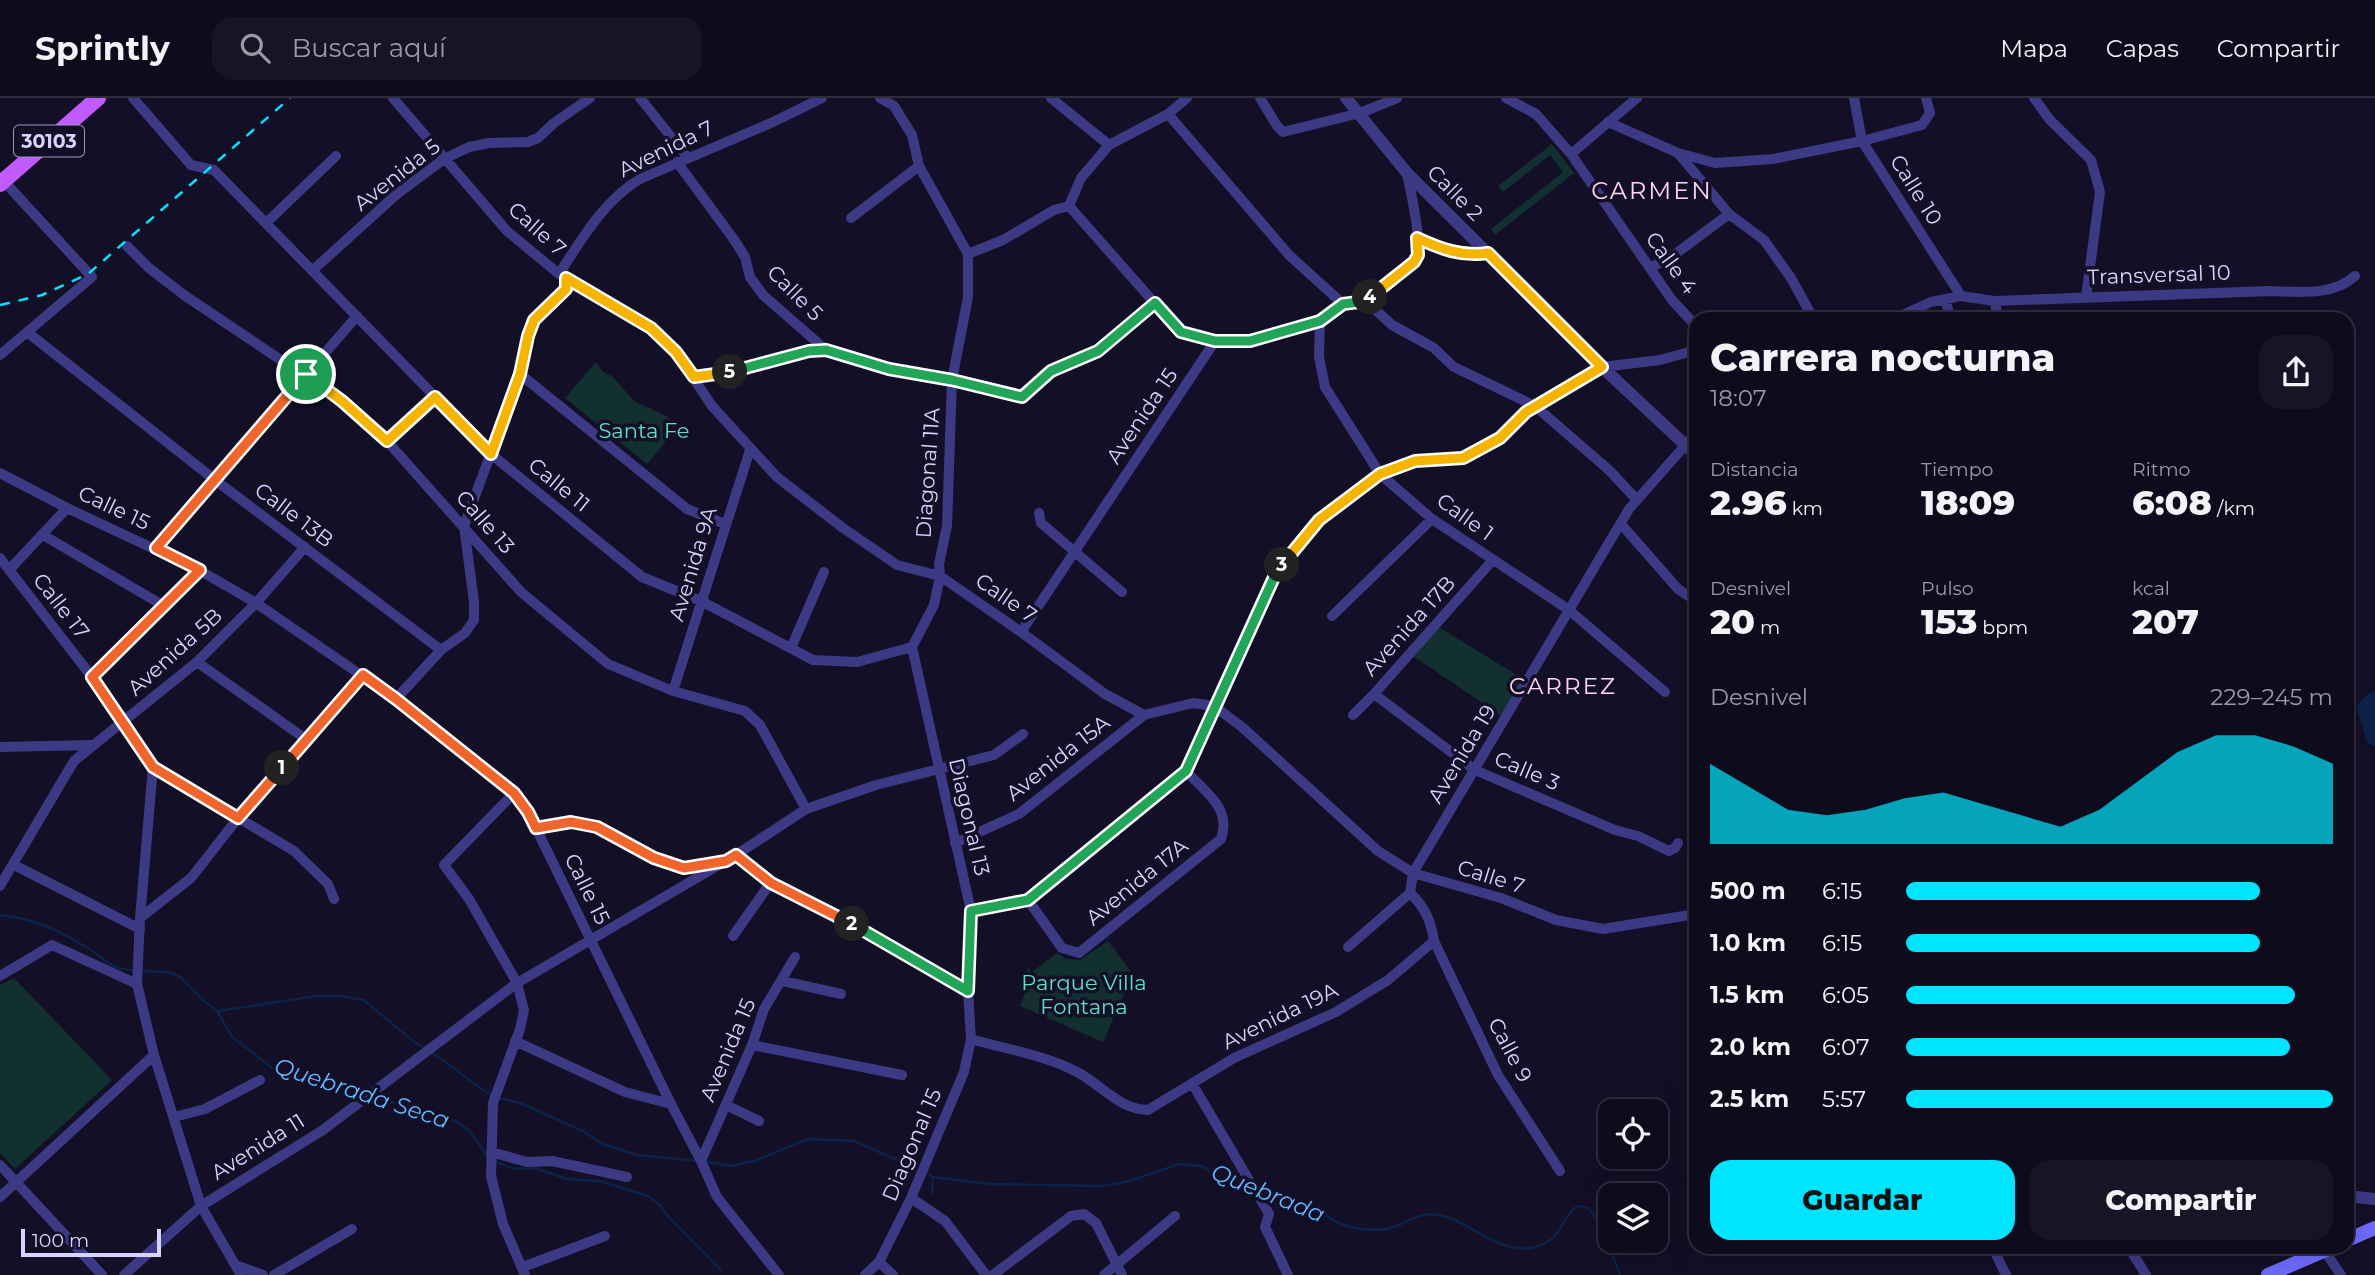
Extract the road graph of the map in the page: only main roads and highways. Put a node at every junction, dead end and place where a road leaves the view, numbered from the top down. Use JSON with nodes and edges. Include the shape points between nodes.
{"nodes":[{"id":1,"x":98,"y":98,"type":"edge"},
{"id":2,"x":1,"y":181,"type":"edge"},
{"id":3,"x":2375,"y":1228,"type":"edge"},
{"id":4,"x":2354,"y":1237,"type":"edge"},
{"id":5,"x":2315,"y":1254,"type":"edge"},
{"id":6,"x":2267,"y":1275,"type":"edge"}],
"edges":[{"from":1,"to":2,"type":"main road","number":"30103"},
{"from":3,"to":4,"type":"main road"},
{"from":5,"to":6,"type":"main road"}]}
